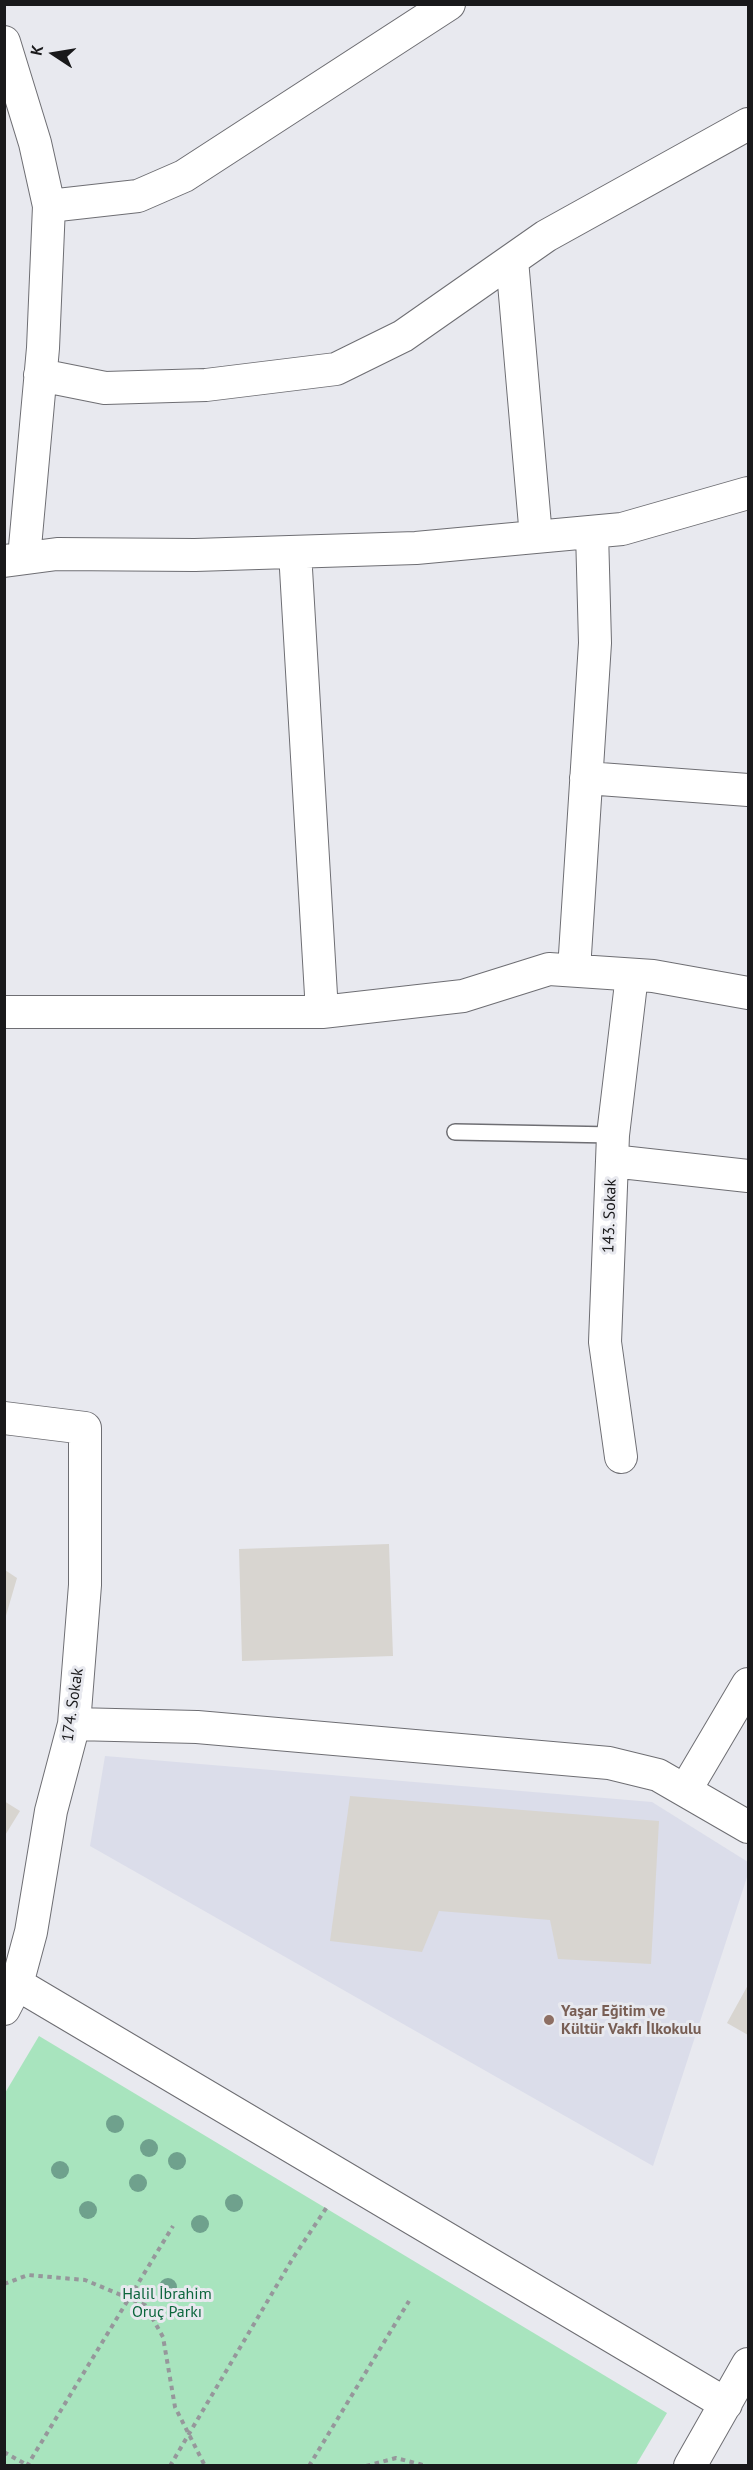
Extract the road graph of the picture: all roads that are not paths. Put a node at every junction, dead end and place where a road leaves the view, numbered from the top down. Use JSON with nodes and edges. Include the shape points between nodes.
{"nodes":[{"id":1,"x":449,"y":4,"type":"edge"},
{"id":2,"x":4,"y":42,"type":"edge"},
{"id":3,"x":748,"y":124,"type":"edge"},
{"id":4,"x":49,"y":206,"type":"junction"},
{"id":5,"x":512,"y":260,"type":"junction"},
{"id":6,"x":40,"y":375,"type":"junction"},
{"id":7,"x":748,"y":493,"type":"edge"},
{"id":8,"x":592,"y":532,"type":"junction"},
{"id":9,"x":536,"y":537,"type":"junction"},
{"id":10,"x":295,"y":552,"type":"junction"},
{"id":11,"x":14,"y":559,"type":"edge"},
{"id":12,"x":586,"y":778,"type":"junction"},
{"id":13,"x":748,"y":790,"type":"edge"},
{"id":14,"x":574,"y":970,"type":"junction"},
{"id":15,"x":632,"y":975,"type":"junction"},
{"id":16,"x":748,"y":993,"type":"edge"},
{"id":17,"x":4,"y":1012,"type":"edge"},
{"id":18,"x":322,"y":1012,"type":"junction"},
{"id":19,"x":455,"y":1132,"type":"dead end"},
{"id":20,"x":612,"y":1148,"type":"junction"},
{"id":21,"x":748,"y":1176,"type":"edge"},
{"id":22,"x":4,"y":1418,"type":"edge"},
{"id":23,"x":621,"y":1457,"type":"dead end"},
{"id":24,"x":748,"y":1684,"type":"edge"},
{"id":25,"x":74,"y":1724,"type":"junction"},
{"id":26,"x":687,"y":1789,"type":"junction"},
{"id":27,"x":748,"y":1827,"type":"edge"},
{"id":28,"x":11,"y":1996,"type":"edge"},
{"id":29,"x":748,"y":2364,"type":"edge"},
{"id":30,"x":726,"y":2404,"type":"junction"},
{"id":31,"x":690,"y":2466,"type":"edge"}],
"edges":[{"from":1,"to":4,"type":"street","via":[[184,176],[138,196]]},
{"from":2,"to":4,"type":"street","via":[[35,143]]},
{"from":3,"to":5,"type":"street","via":[[546,236]]},
{"from":4,"to":6,"type":"street"},
{"from":5,"to":6,"type":"street","via":[[403,336],[336,369],[206,385],[105,388]]},
{"from":5,"to":9,"type":"street"},
{"from":6,"to":11,"type":"street"},
{"from":7,"to":8,"type":"street","via":[[622,529]]},
{"from":8,"to":9,"type":"street"},
{"from":8,"to":12,"type":"street","via":[[595,643]]},
{"from":9,"to":10,"type":"street","via":[[416,548]]},
{"from":10,"to":11,"type":"street","via":[[57,554]]},
{"from":10,"to":18,"type":"street"},
{"from":12,"to":13,"type":"street"},
{"from":12,"to":14,"type":"street"},
{"from":14,"to":15,"type":"street"},
{"from":14,"to":18,"type":"street","via":[[549,969],[463,996]]},
{"from":15,"to":16,"type":"street"},
{"from":15,"to":20,"type":"street","name":"143. Sokak"},
{"from":17,"to":18,"type":"street"},
{"from":19,"to":20,"type":"lane"},
{"from":20,"to":21,"type":"street"},
{"from":20,"to":23,"type":"street","name":"143. Sokak","via":[[605,1342]]},
{"from":22,"to":25,"type":"street","name":"174. Sokak","via":[[85,1428],[85,1585]]},
{"from":24,"to":26,"type":"street"},
{"from":25,"to":26,"type":"street","via":[[197,1727],[609,1763],[658,1775]]},
{"from":25,"to":28,"type":"street","name":"174. Sokak","via":[[51,1811],[31,1932]]},
{"from":26,"to":27,"type":"street"},
{"from":28,"to":30,"type":"street","via":[[345,2179]]},
{"from":29,"to":30,"type":"street"},
{"from":30,"to":31,"type":"street"}]}
